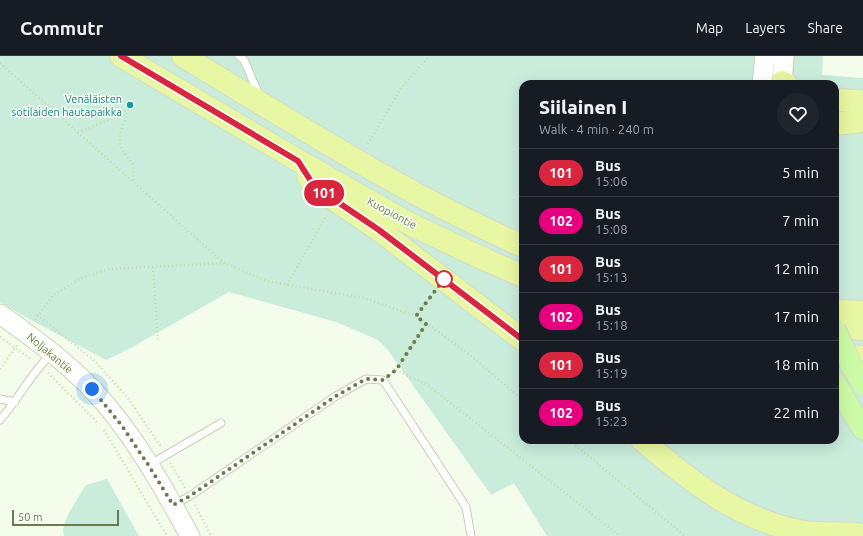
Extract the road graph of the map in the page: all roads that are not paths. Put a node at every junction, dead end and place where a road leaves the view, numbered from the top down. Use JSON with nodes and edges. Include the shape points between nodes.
{"nodes":[{"id":1,"x":121,"y":56,"type":"edge"},
{"id":2,"x":183,"y":56,"type":"edge"},
{"id":3,"x":239,"y":56,"type":"edge"},
{"id":4,"x":765,"y":56,"type":"edge"},
{"id":5,"x":784,"y":56,"type":"edge"},
{"id":6,"x":776,"y":80,"type":"edge"},
{"id":7,"x":779,"y":80,"type":"edge"},
{"id":8,"x":839,"y":100,"type":"edge"},
{"id":9,"x":863,"y":103,"type":"edge"},
{"id":10,"x":263,"y":105,"type":"junction"},
{"id":11,"x":863,"y":108,"type":"edge"},
{"id":12,"x":839,"y":120,"type":"edge"},
{"id":13,"x":839,"y":121,"type":"edge"},
{"id":14,"x":863,"y":122,"type":"edge"},
{"id":15,"x":298,"y":161,"type":"junction"},
{"id":16,"x":519,"y":244,"type":"edge"},
{"id":17,"x":519,"y":274,"type":"edge"},
{"id":18,"x":839,"y":311,"type":"edge"},
{"id":19,"x":863,"y":312,"type":"edge"},
{"id":20,"x":0,"y":314,"type":"edge"},
{"id":21,"x":839,"y":328,"type":"edge"},
{"id":22,"x":863,"y":329,"type":"edge"},
{"id":23,"x":519,"y":337,"type":"edge"},
{"id":24,"x":839,"y":337,"type":"edge"},
{"id":25,"x":839,"y":354,"type":"edge"},
{"id":26,"x":863,"y":356,"type":"edge"},
{"id":27,"x":46,"y":358,"type":"junction"},
{"id":28,"x":863,"y":384,"type":"edge"},
{"id":29,"x":839,"y":390,"type":"edge"},
{"id":30,"x":0,"y":399,"type":"edge"},
{"id":31,"x":15,"y":402,"type":"junction"},
{"id":32,"x":0,"y":420,"type":"edge"},
{"id":33,"x":221,"y":423,"type":"dead end"},
{"id":34,"x":863,"y":429,"type":"edge"},
{"id":35,"x":647,"y":444,"type":"edge"},
{"id":36,"x":149,"y":466,"type":"junction"},
{"id":37,"x":173,"y":505,"type":"junction"},
{"id":38,"x":859,"y":532,"type":"edge"},
{"id":39,"x":190,"y":536,"type":"edge"},
{"id":40,"x":471,"y":536,"type":"edge"}],
"edges":[{"from":1,"to":15,"type":"highway","name":"Kuopiontie"},
{"from":2,"to":10,"type":"highway"},
{"from":3,"to":10,"type":"lane","via":[[244,60]]},
{"from":4,"to":6,"type":"main road"},
{"from":5,"to":7,"type":"main road"},
{"from":8,"to":9,"type":"highway","via":[[858,100]]},
{"from":10,"to":16,"type":"highway","via":[[422,198]]},
{"from":11,"to":12,"type":"highway"},
{"from":13,"to":14,"type":"highway"},
{"from":15,"to":17,"type":"highway","name":"Kuopiontie","via":[[410,224]]},
{"from":15,"to":23,"type":"highway","via":[[314,186],[379,230]]},
{"from":18,"to":19,"type":"highway"},
{"from":20,"to":27,"type":"main road","name":"Noljakantie","via":[[27,334]]},
{"from":21,"to":22,"type":"highway"},
{"from":24,"to":28,"type":"main road","bridge":true},
{"from":25,"to":26,"type":"highway"},
{"from":27,"to":31,"type":"lane"},
{"from":27,"to":36,"type":"main road","name":"Noljakantie","via":[[92,389],[122,426]]},
{"from":29,"to":34,"type":"main road"},
{"from":30,"to":31,"type":"lane"},
{"from":31,"to":32,"type":"lane"},
{"from":33,"to":36,"type":"lane"},
{"from":35,"to":38,"type":"highway","via":[[710,493],[738,510],[800,532]]},
{"from":36,"to":37,"type":"main road","name":"Noljakantie"},
{"from":37,"to":39,"type":"main road","name":"Noljakantie"},
{"from":37,"to":40,"type":"lane","via":[[336,396],[366,379],[383,380],[466,508]]}]}
